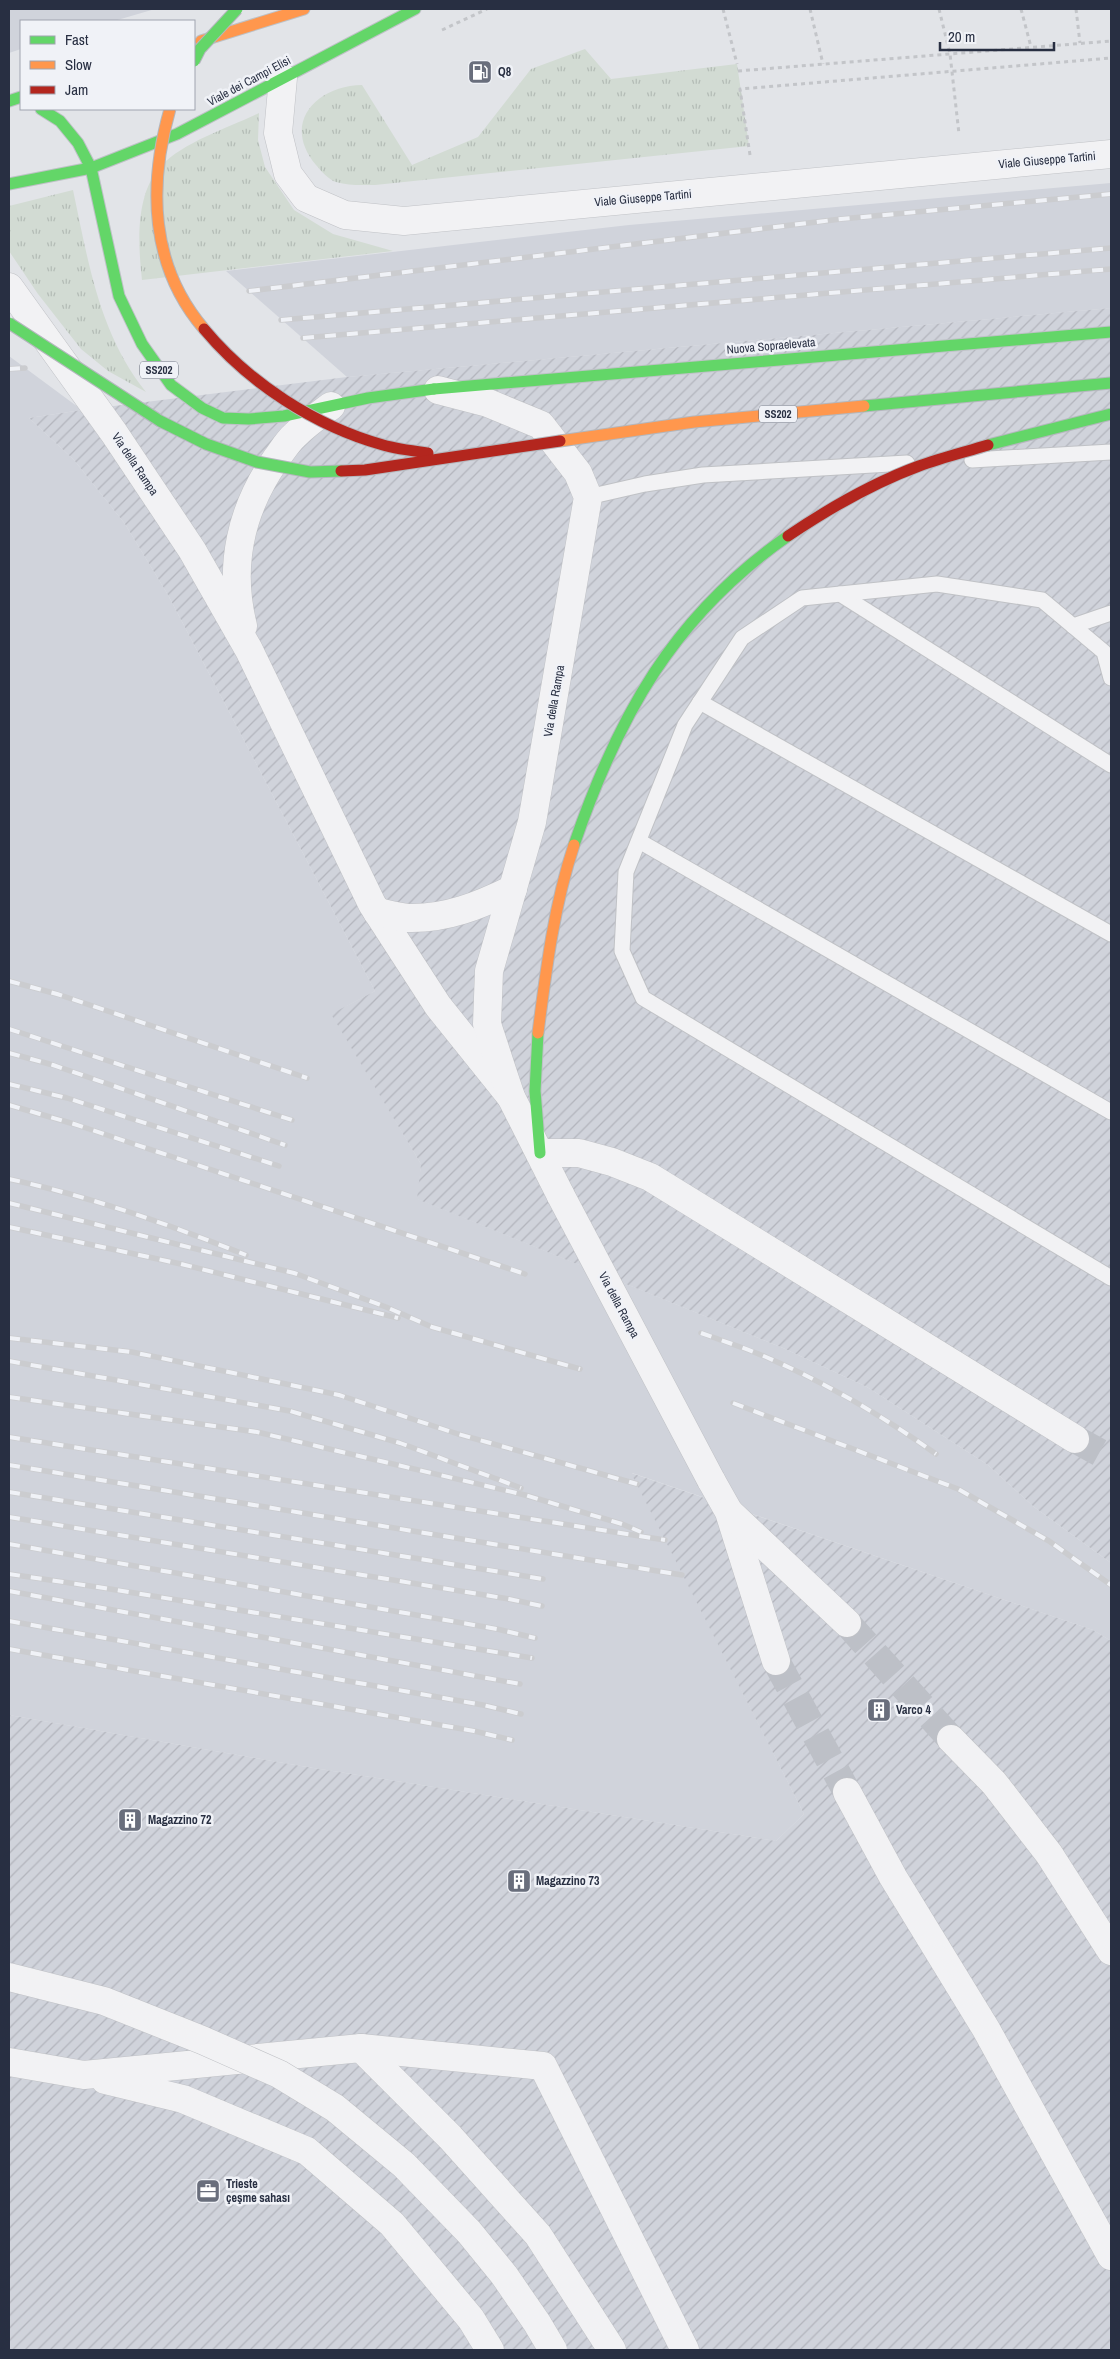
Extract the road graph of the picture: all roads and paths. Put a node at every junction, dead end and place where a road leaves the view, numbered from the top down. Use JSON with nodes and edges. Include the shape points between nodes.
{"nodes":[{"id":1,"x":237,"y":9,"type":"edge"},
{"id":2,"x":304,"y":9,"type":"edge"},
{"id":3,"x":415,"y":9,"type":"edge"},
{"id":4,"x":724,"y":9,"type":"edge"},
{"id":5,"x":810,"y":9,"type":"edge"},
{"id":6,"x":939,"y":9,"type":"edge"},
{"id":7,"x":1021,"y":9,"type":"edge"},
{"id":8,"x":1076,"y":9,"type":"edge"},
{"id":9,"x":1111,"y":41,"type":"edge"},
{"id":10,"x":1080,"y":43,"type":"junction"},
{"id":11,"x":195,"y":44,"type":"edge"},
{"id":12,"x":1031,"y":47,"type":"junction"},
{"id":13,"x":950,"y":54,"type":"junction"},
{"id":14,"x":1111,"y":58,"type":"edge"},
{"id":15,"x":195,"y":59,"type":"edge"},
{"id":16,"x":737,"y":64,"type":"dead end"},
{"id":17,"x":823,"y":64,"type":"junction"},
{"id":18,"x":738,"y":71,"type":"dead end"},
{"id":19,"x":952,"y":72,"type":"junction"},
{"id":20,"x":283,"y":78,"type":"junction"},
{"id":21,"x":43,"y":110,"type":"edge"},
{"id":22,"x":170,"y":110,"type":"edge"},
{"id":23,"x":959,"y":139,"type":"dead end"},
{"id":24,"x":749,"y":146,"type":"dead end"},
{"id":25,"x":1111,"y":154,"type":"edge"},
{"id":26,"x":91,"y":168,"type":"junction"},
{"id":27,"x":9,"y":184,"type":"edge"},
{"id":28,"x":9,"y":287,"type":"edge"},
{"id":29,"x":9,"y":322,"type":"edge"},
{"id":30,"x":1111,"y":332,"type":"edge"},
{"id":31,"x":1111,"y":383,"type":"edge"},
{"id":32,"x":434,"y":389,"type":"junction"},
{"id":33,"x":331,"y":406,"type":"junction"},
{"id":34,"x":1111,"y":414,"type":"edge"},
{"id":35,"x":1111,"y":452,"type":"edge"},
{"id":36,"x":447,"y":457,"type":"junction"},
{"id":37,"x":588,"y":496,"type":"junction"},
{"id":38,"x":840,"y":594,"type":"junction"},
{"id":39,"x":1111,"y":613,"type":"edge"},
{"id":40,"x":1073,"y":626,"type":"junction"},
{"id":41,"x":249,"y":650,"type":"junction"},
{"id":42,"x":1111,"y":678,"type":"edge"},
{"id":43,"x":700,"y":702,"type":"junction"},
{"id":44,"x":1111,"y":765,"type":"edge"},
{"id":45,"x":639,"y":840,"type":"junction"},
{"id":46,"x":513,"y":889,"type":"junction"},
{"id":47,"x":377,"y":912,"type":"junction"},
{"id":48,"x":1111,"y":934,"type":"edge"},
{"id":49,"x":510,"y":1097,"type":"junction"},
{"id":50,"x":1111,"y":1112,"type":"edge"},
{"id":51,"x":540,"y":1154,"type":"junction"},
{"id":52,"x":1111,"y":1278,"type":"edge"},
{"id":53,"x":1075,"y":1439,"type":"tunnel mouth"},
{"id":54,"x":728,"y":1512,"type":"junction"},
{"id":55,"x":847,"y":1623,"type":"tunnel mouth"},
{"id":56,"x":776,"y":1661,"type":"tunnel mouth"},
{"id":57,"x":952,"y":1738,"type":"tunnel mouth"},
{"id":58,"x":847,"y":1792,"type":"tunnel mouth"},
{"id":59,"x":1111,"y":1951,"type":"edge"},
{"id":60,"x":9,"y":1977,"type":"edge"},
{"id":61,"x":361,"y":2048,"type":"junction"},
{"id":62,"x":9,"y":2062,"type":"edge"},
{"id":63,"x":84,"y":2075,"type":"junction"},
{"id":64,"x":1111,"y":2256,"type":"edge"},
{"id":65,"x":490,"y":2350,"type":"edge"},
{"id":66,"x":553,"y":2350,"type":"edge"},
{"id":67,"x":612,"y":2350,"type":"edge"},
{"id":68,"x":685,"y":2350,"type":"edge"}],
"edges":[{"from":1,"to":15,"type":"main road","bridge":true,"via":[[200,49]]},
{"from":2,"to":11,"type":"main road"},
{"from":3,"to":20,"type":"main road","name":"Viale dei Campi Elisi"},
{"from":4,"to":16,"type":"path"},
{"from":5,"to":17,"type":"path"},
{"from":6,"to":13,"type":"path"},
{"from":7,"to":12,"type":"path"},
{"from":8,"to":10,"type":"path"},
{"from":9,"to":10,"type":"path"},
{"from":10,"to":12,"type":"path"},
{"from":12,"to":13,"type":"path"},
{"from":13,"to":17,"type":"path"},
{"from":13,"to":19,"type":"path"},
{"from":14,"to":19,"type":"path"},
{"from":17,"to":18,"type":"path"},
{"from":19,"to":23,"type":"path"},
{"from":19,"to":24,"type":"path","via":[[740,89]]},
{"from":20,"to":25,"type":"street","name":"Viale Giuseppe Tartini","via":[[278,133],[288,174],[306,198],[345,215],[375,218],[404,220]]},
{"from":20,"to":26,"type":"main road","name":"Viale dei Campi Elisi","via":[[177,134]]},
{"from":21,"to":26,"type":"main road","number":"SS202","via":[[60,121],[78,143]]},
{"from":22,"to":36,"type":"main road","number":"SS202","bridge":true,"via":[[160,140],[154,191],[160,239],[177,292],[209,338],[285,400],[330,424],[377,444]]},
{"from":26,"to":27,"type":"main road","name":"Viale dei Campi Elisi"},
{"from":26,"to":33,"type":"main road","number":"SS202","via":[[119,296],[142,344],[171,385],[202,408],[223,418],[284,416]]},
{"from":28,"to":41,"type":"street","name":"Via della Rampa","via":[[154,492],[192,550]]},
{"from":29,"to":36,"type":"main road","number":"SS202","bridge":true,"via":[[160,421],[206,444],[257,462],[310,472],[365,470]]},
{"from":30,"to":32,"type":"main road","name":"Nuova Sopraelevata","number":"SS202"},
{"from":31,"to":36,"type":"main road","number":"SS202","bridge":true,"via":[[694,422]]},
{"from":32,"to":33,"type":"main road","number":"SS202"},
{"from":32,"to":37,"type":"street","via":[[488,403],[540,425],[578,473]]},
{"from":33,"to":41,"type":"street","name":"Via della Rampa","via":[[294,436],[263,477],[243,522],[236,562],[237,603]]},
{"from":34,"to":51,"type":"main road","bridge":true,"via":[[997,442],[915,468],[839,506],[776,545],[726,584],[675,640],[638,695],[607,753],[576,838],[544,972],[535,1091]]},
{"from":35,"to":37,"type":"lane","via":[[703,475]]},
{"from":37,"to":46,"type":"street","name":"Via della Rampa","via":[[532,822]]},
{"from":38,"to":40,"type":"lane","via":[[937,584],[1042,600]]},
{"from":38,"to":43,"type":"lane","via":[[802,598],[742,638]]},
{"from":38,"to":44,"type":"lane"},
{"from":39,"to":40,"type":"lane"},
{"from":40,"to":42,"type":"lane","via":[[1104,652]]},
{"from":41,"to":47,"type":"street","name":"Via della Rampa"},
{"from":43,"to":45,"type":"lane","via":[[685,725]]},
{"from":43,"to":48,"type":"lane"},
{"from":45,"to":50,"type":"lane"},
{"from":45,"to":52,"type":"lane","via":[[626,872],[622,952],[643,998]]},
{"from":46,"to":47,"type":"street","via":[[478,906],[447,915],[407,918]]},
{"from":46,"to":49,"type":"street","name":"Via della Rampa","via":[[489,971],[487,1024]]},
{"from":47,"to":49,"type":"street","name":"Via della Rampa","via":[[438,1006]]},
{"from":49,"to":51,"type":"street","name":"Via della Rampa"},
{"from":51,"to":53,"type":"street","via":[[579,1153],[650,1177]]},
{"from":51,"to":54,"type":"street","name":"Via della Rampa","bridge":true},
{"from":54,"to":55,"type":"street","name":"Via della Rampa"},
{"from":54,"to":56,"type":"street","name":"Via della Rampa"},
{"from":57,"to":59,"type":"street","via":[[994,1783],[1049,1854]]},
{"from":58,"to":64,"type":"street","via":[[893,1877],[986,2029]]},
{"from":60,"to":66,"type":"street","bridge":true,"via":[[104,2001],[202,2040],[279,2074],[335,2108],[404,2165],[469,2232],[504,2275]]},
{"from":61,"to":63,"type":"street"},
{"from":61,"to":67,"type":"street","via":[[450,2137],[538,2234]]},
{"from":61,"to":68,"type":"street","via":[[544,2066]]},
{"from":62,"to":63,"type":"street"},
{"from":63,"to":65,"type":"street","via":[[183,2099],[307,2151],[392,2224],[471,2319]]}]}
